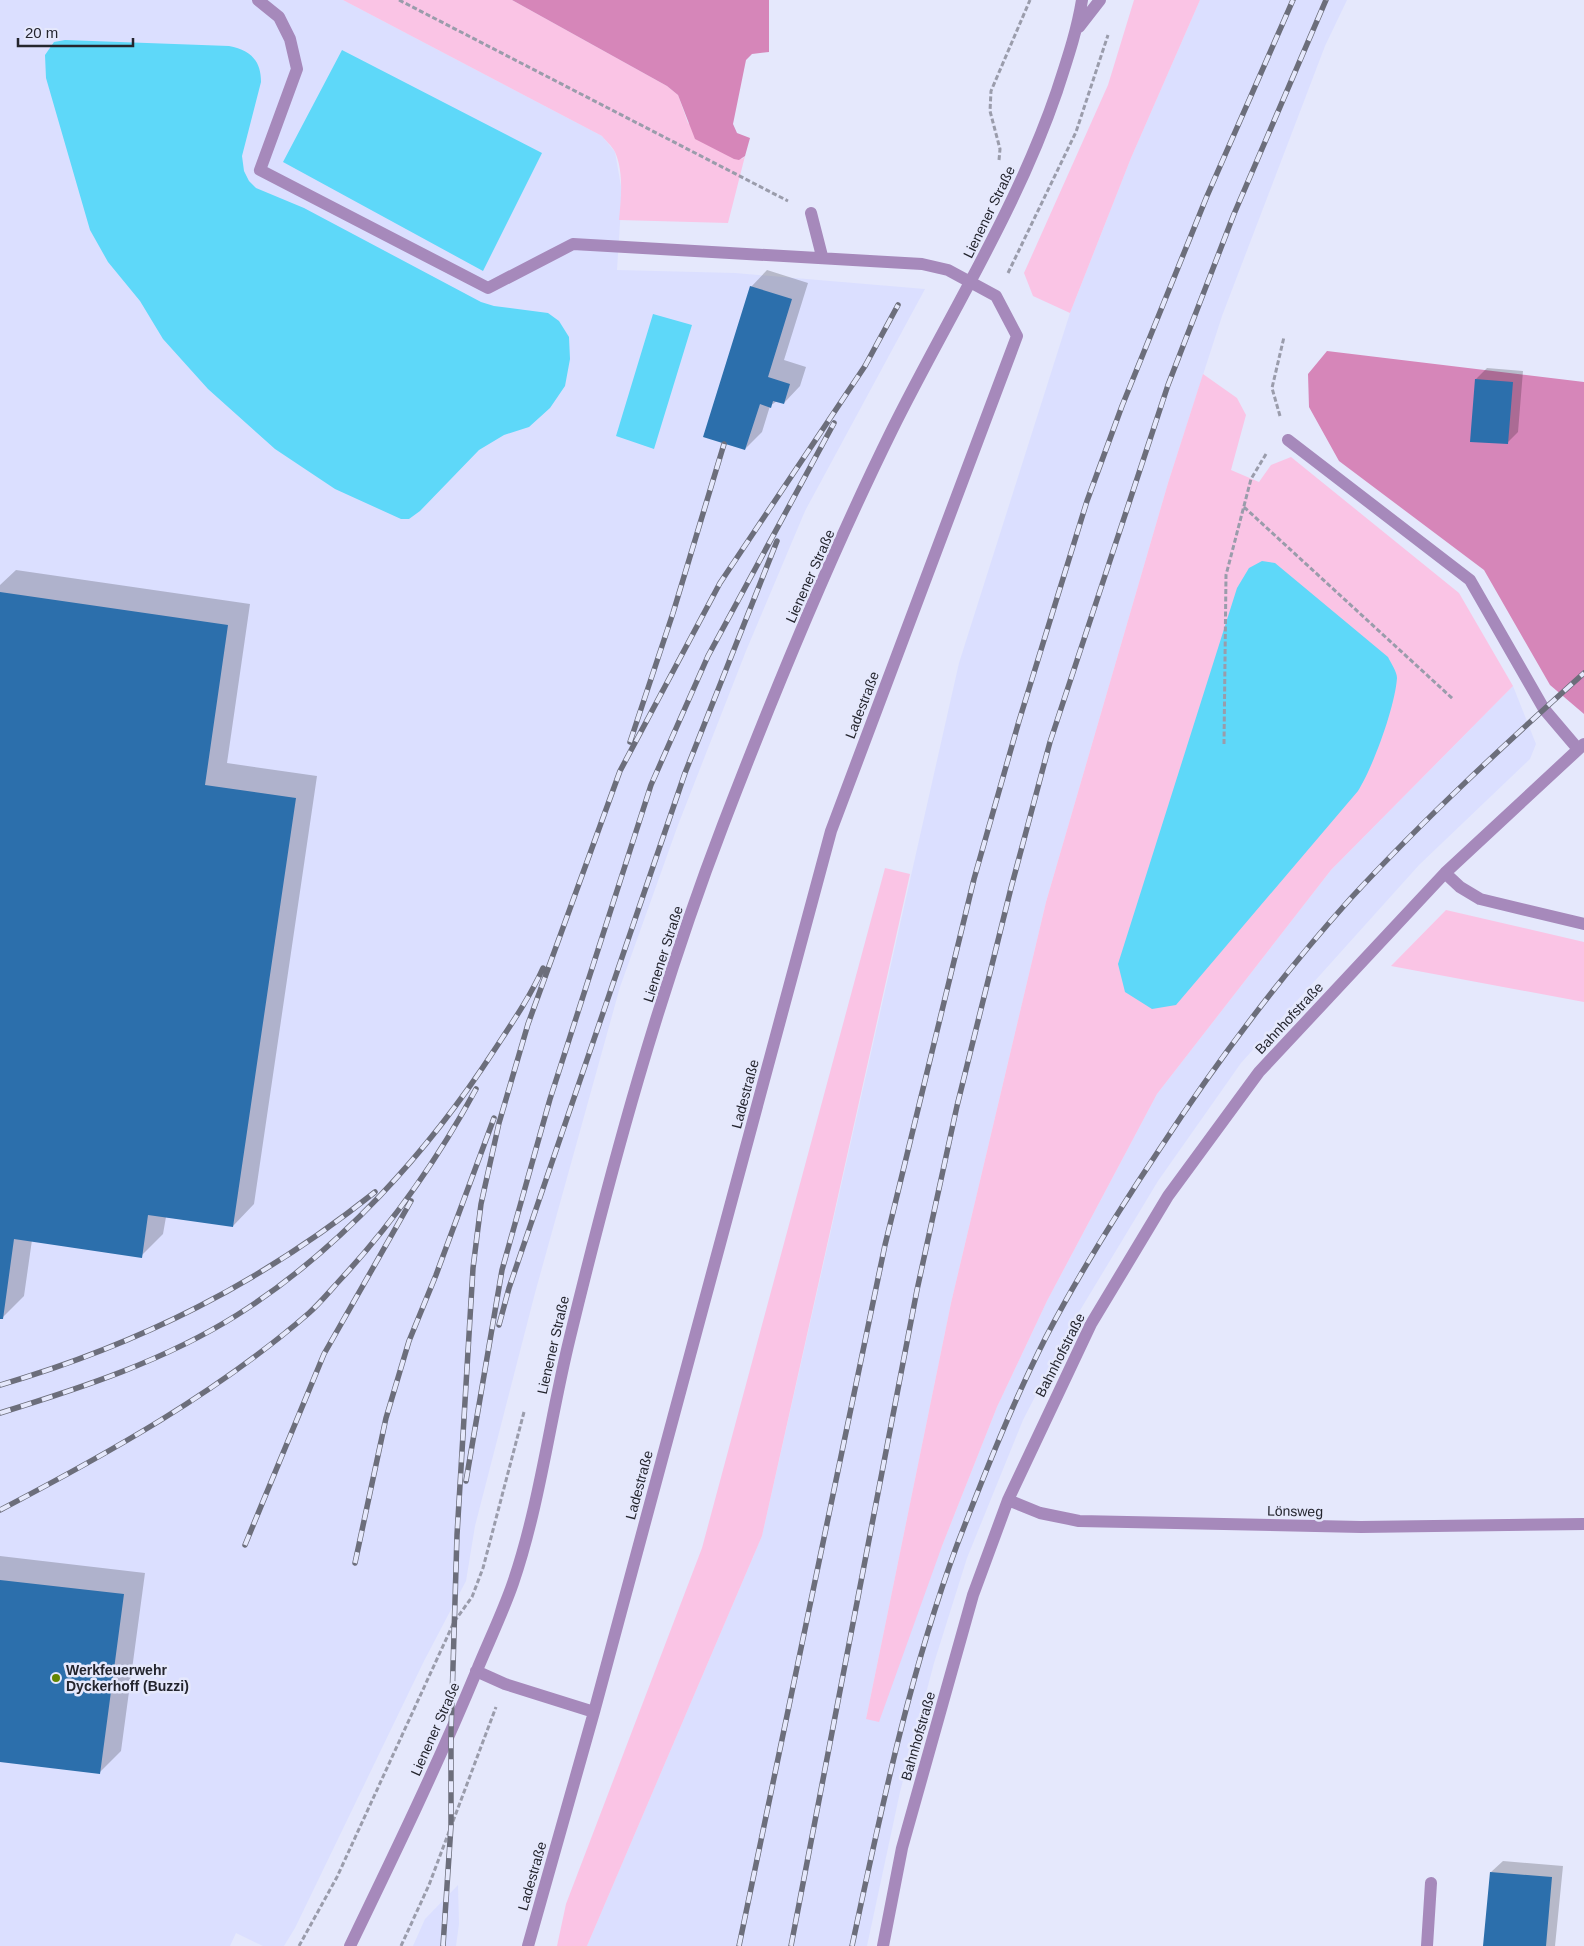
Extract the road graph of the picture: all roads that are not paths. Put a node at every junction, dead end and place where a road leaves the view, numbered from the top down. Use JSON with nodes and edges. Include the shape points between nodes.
{"nodes":[{"id":1,"x":258,"y":0,"type":"edge"},
{"id":2,"x":1082,"y":0,"type":"edge"},
{"id":3,"x":1100,"y":0,"type":"edge"},
{"id":4,"x":1077,"y":29,"type":"junction"},
{"id":5,"x":811,"y":213,"type":"road end"},
{"id":6,"x":822,"y":256,"type":"junction"},
{"id":7,"x":971,"y":283,"type":"junction"},
{"id":8,"x":1288,"y":440,"type":"road end"},
{"id":9,"x":1581,"y":747,"type":"edge"},
{"id":10,"x":1445,"y":874,"type":"junction"},
{"id":11,"x":1584,"y":924,"type":"edge"},
{"id":12,"x":1008,"y":1500,"type":"junction"},
{"id":13,"x":1584,"y":1524,"type":"edge"},
{"id":14,"x":476,"y":1671,"type":"junction"},
{"id":15,"x":594,"y":1712,"type":"junction"},
{"id":16,"x":1431,"y":1883,"type":"dead end"},
{"id":17,"x":350,"y":1946,"type":"edge"},
{"id":18,"x":528,"y":1946,"type":"edge"},
{"id":19,"x":882,"y":1946,"type":"edge"},
{"id":20,"x":1427,"y":1946,"type":"edge"}],
"edges":[{"from":1,"to":6,"type":"street","via":[[279,17],[290,39],[297,69],[260,170],[488,288],[573,244]]},
{"from":2,"to":4,"type":"street","name":"Lienener Straße"},
{"from":3,"to":4,"type":"street"},
{"from":4,"to":7,"type":"street","name":"Lienener Straße","via":[[1043,132]]},
{"from":5,"to":6,"type":"street"},
{"from":6,"to":7,"type":"street","via":[[922,264],[948,270]]},
{"from":7,"to":14,"type":"street","name":"Lienener Straße","via":[[892,430],[826,574],[762,723],[720,832],[615,1154],[513,1582]]},
{"from":7,"to":15,"type":"street","name":"Ladestraße","via":[[996,296],[1017,336],[831,831]]},
{"from":8,"to":9,"type":"street","via":[[1470,580],[1544,709]]},
{"from":9,"to":10,"type":"street","name":"Bahnhofstraße"},
{"from":10,"to":11,"type":"street","via":[[1480,899]]},
{"from":10,"to":12,"type":"street","name":"Bahnhofstraße","via":[[1259,1072],[1168,1196],[1091,1324]]},
{"from":12,"to":13,"type":"street","name":"Lönsweg","via":[[1040,1513],[1079,1521],[1361,1527]]},
{"from":12,"to":19,"type":"street","name":"Bahnhofstraße","via":[[970,1604],[902,1848]]},
{"from":14,"to":15,"type":"street","via":[[505,1684]]},
{"from":14,"to":17,"type":"street","name":"Lienener Straße","via":[[407,1829]]},
{"from":15,"to":18,"type":"street","name":"Ladestraße"},
{"from":16,"to":20,"type":"street"}]}
